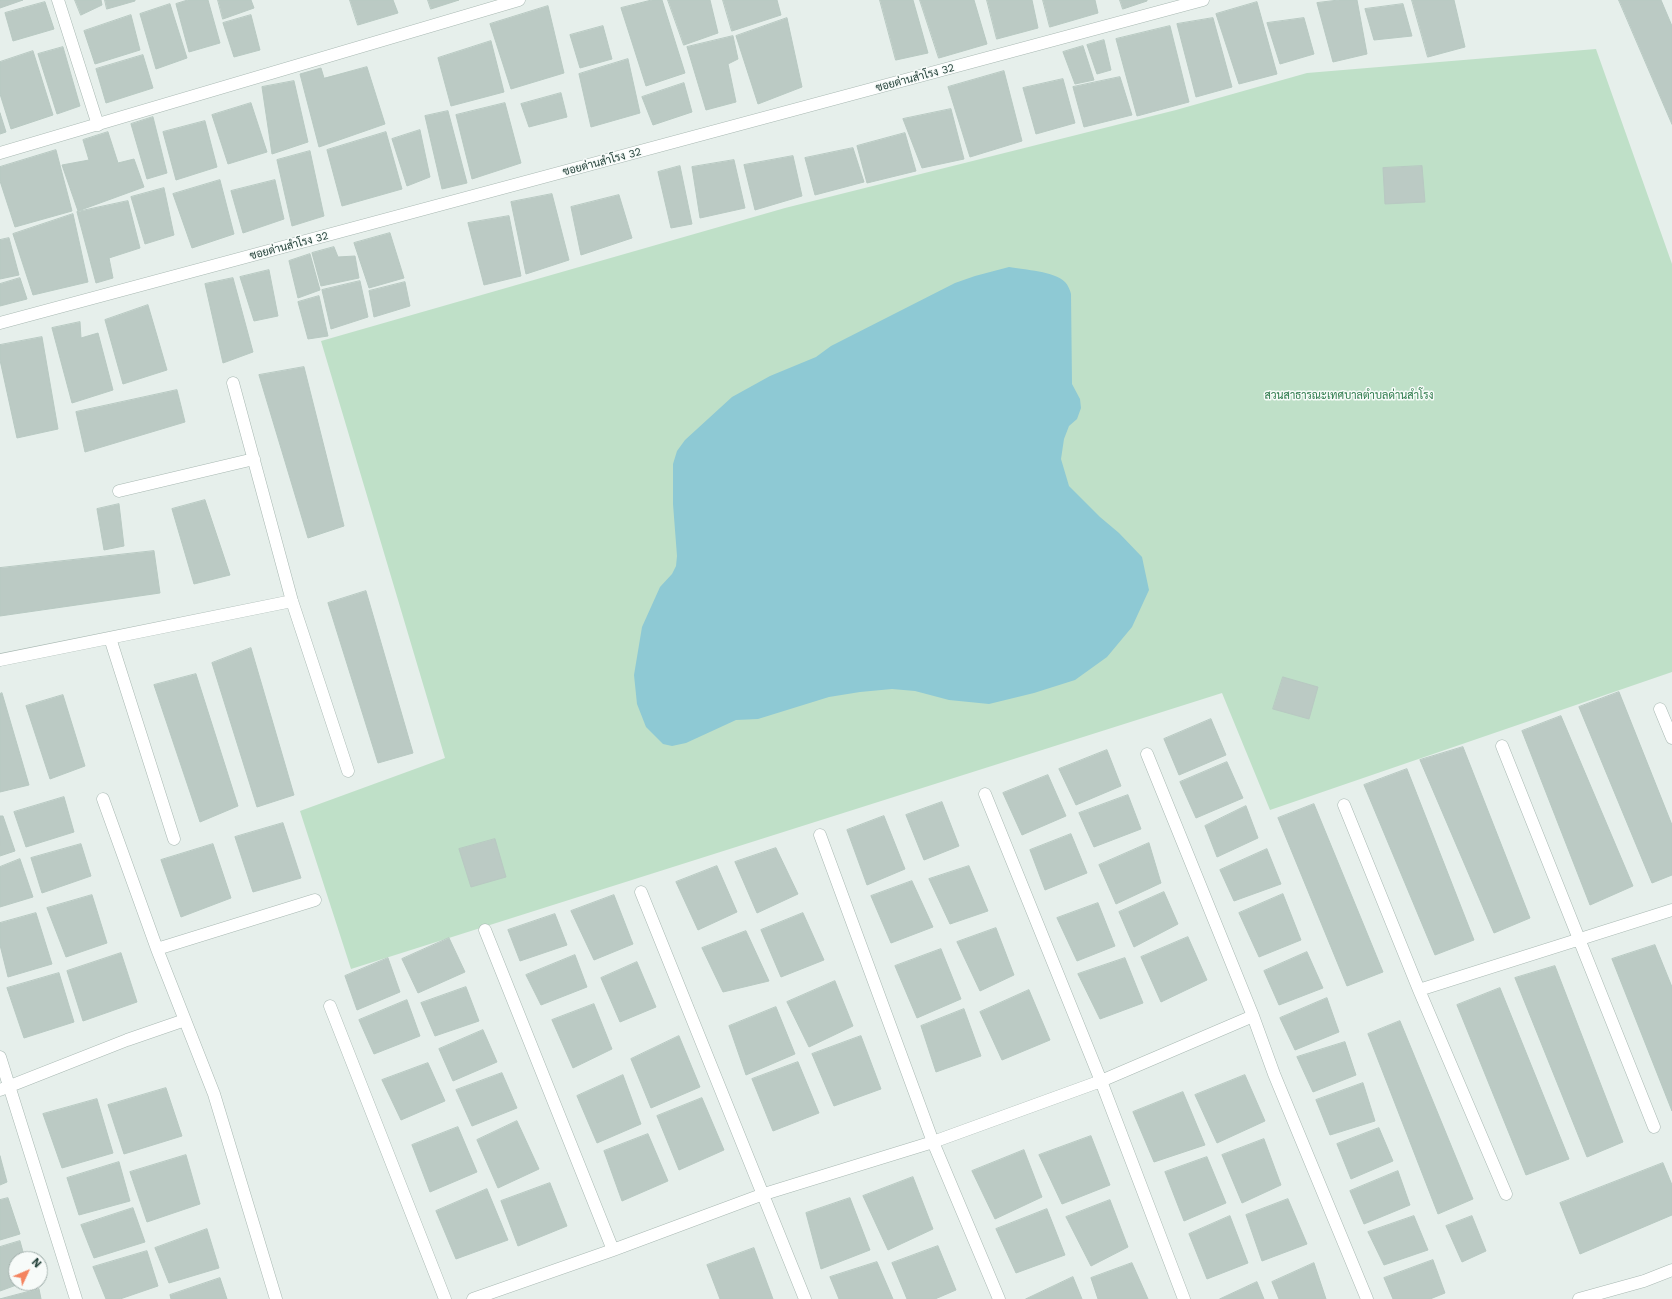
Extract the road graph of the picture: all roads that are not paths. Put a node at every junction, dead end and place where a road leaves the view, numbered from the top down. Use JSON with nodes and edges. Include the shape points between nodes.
{"nodes":[{"id":1,"x":58,"y":0,"type":"edge"},
{"id":2,"x":519,"y":0,"type":"edge"},
{"id":3,"x":1204,"y":0,"type":"edge"},
{"id":4,"x":98,"y":125,"type":"junction"},
{"id":5,"x":0,"y":153,"type":"edge"},
{"id":6,"x":0,"y":323,"type":"edge"},
{"id":7,"x":233,"y":384,"type":"dead end"},
{"id":8,"x":254,"y":459,"type":"junction"},
{"id":9,"x":119,"y":491,"type":"dead end"},
{"id":10,"x":292,"y":601,"type":"junction"},
{"id":11,"x":110,"y":638,"type":"junction"},
{"id":12,"x":0,"y":660,"type":"edge"},
{"id":13,"x":1660,"y":709,"type":"dead end"},
{"id":14,"x":1672,"y":738,"type":"edge"},
{"id":15,"x":1502,"y":746,"type":"dead end"},
{"id":16,"x":1147,"y":754,"type":"dead end"},
{"id":17,"x":348,"y":771,"type":"dead end"},
{"id":18,"x":985,"y":794,"type":"dead end"},
{"id":19,"x":103,"y":799,"type":"dead end"},
{"id":20,"x":1344,"y":805,"type":"dead end"},
{"id":21,"x":820,"y":835,"type":"dead end"},
{"id":22,"x":174,"y":839,"type":"dead end"},
{"id":23,"x":641,"y":892,"type":"dead end"},
{"id":24,"x":315,"y":900,"type":"dead end"},
{"id":25,"x":1672,"y":910,"type":"edge"},
{"id":26,"x":485,"y":930,"type":"dead end"},
{"id":27,"x":1580,"y":940,"type":"junction"},
{"id":28,"x":157,"y":949,"type":"junction"},
{"id":29,"x":1419,"y":990,"type":"junction"},
{"id":30,"x":330,"y":1006,"type":"dead end"},
{"id":31,"x":1253,"y":1016,"type":"junction"},
{"id":32,"x":185,"y":1020,"type":"junction"},
{"id":33,"x":0,"y":1057,"type":"edge"},
{"id":34,"x":1101,"y":1081,"type":"junction"},
{"id":35,"x":5,"y":1088,"type":"edge"},
{"id":36,"x":1654,"y":1127,"type":"dead end"},
{"id":37,"x":933,"y":1142,"type":"junction"},
{"id":38,"x":1506,"y":1194,"type":"dead end"},
{"id":39,"x":762,"y":1195,"type":"junction"},
{"id":40,"x":613,"y":1250,"type":"junction"},
{"id":41,"x":1672,"y":1270,"type":"edge"},
{"id":42,"x":76,"y":1299,"type":"edge"},
{"id":43,"x":276,"y":1299,"type":"edge"},
{"id":44,"x":445,"y":1299,"type":"edge"},
{"id":45,"x":473,"y":1299,"type":"edge"},
{"id":46,"x":804,"y":1299,"type":"edge"},
{"id":47,"x":999,"y":1299,"type":"edge"},
{"id":48,"x":1184,"y":1299,"type":"edge"},
{"id":49,"x":1367,"y":1299,"type":"edge"},
{"id":50,"x":1579,"y":1299,"type":"edge"}],
"edges":[{"from":1,"to":4,"type":"street"},
{"from":2,"to":4,"type":"street"},
{"from":3,"to":6,"type":"street","name":"ซอยด่านสำโรง 32"},
{"from":4,"to":5,"type":"street"},
{"from":7,"to":8,"type":"street"},
{"from":8,"to":9,"type":"street"},
{"from":8,"to":10,"type":"street"},
{"from":10,"to":11,"type":"street"},
{"from":10,"to":17,"type":"street"},
{"from":11,"to":12,"type":"street"},
{"from":11,"to":22,"type":"street"},
{"from":13,"to":14,"type":"street"},
{"from":15,"to":27,"type":"street"},
{"from":16,"to":31,"type":"street"},
{"from":18,"to":34,"type":"street"},
{"from":19,"to":28,"type":"street"},
{"from":20,"to":29,"type":"street"},
{"from":21,"to":37,"type":"street"},
{"from":23,"to":39,"type":"street"},
{"from":24,"to":28,"type":"street"},
{"from":25,"to":27,"type":"street"},
{"from":26,"to":40,"type":"street"},
{"from":27,"to":29,"type":"street"},
{"from":27,"to":36,"type":"street"},
{"from":28,"to":32,"type":"street"},
{"from":29,"to":38,"type":"street"},
{"from":30,"to":44,"type":"street"},
{"from":31,"to":34,"type":"street"},
{"from":31,"to":49,"type":"street","via":[[1274,1074]]},
{"from":32,"to":35,"type":"street"},
{"from":32,"to":43,"type":"street","via":[[214,1094]]},
{"from":33,"to":35,"type":"street"},
{"from":34,"to":37,"type":"street"},
{"from":34,"to":48,"type":"street"},
{"from":35,"to":42,"type":"street"},
{"from":37,"to":39,"type":"street"},
{"from":37,"to":47,"type":"street"},
{"from":39,"to":40,"type":"street"},
{"from":39,"to":46,"type":"street"},
{"from":40,"to":45,"type":"street"},
{"from":41,"to":50,"type":"street","via":[[1644,1281]]}]}
